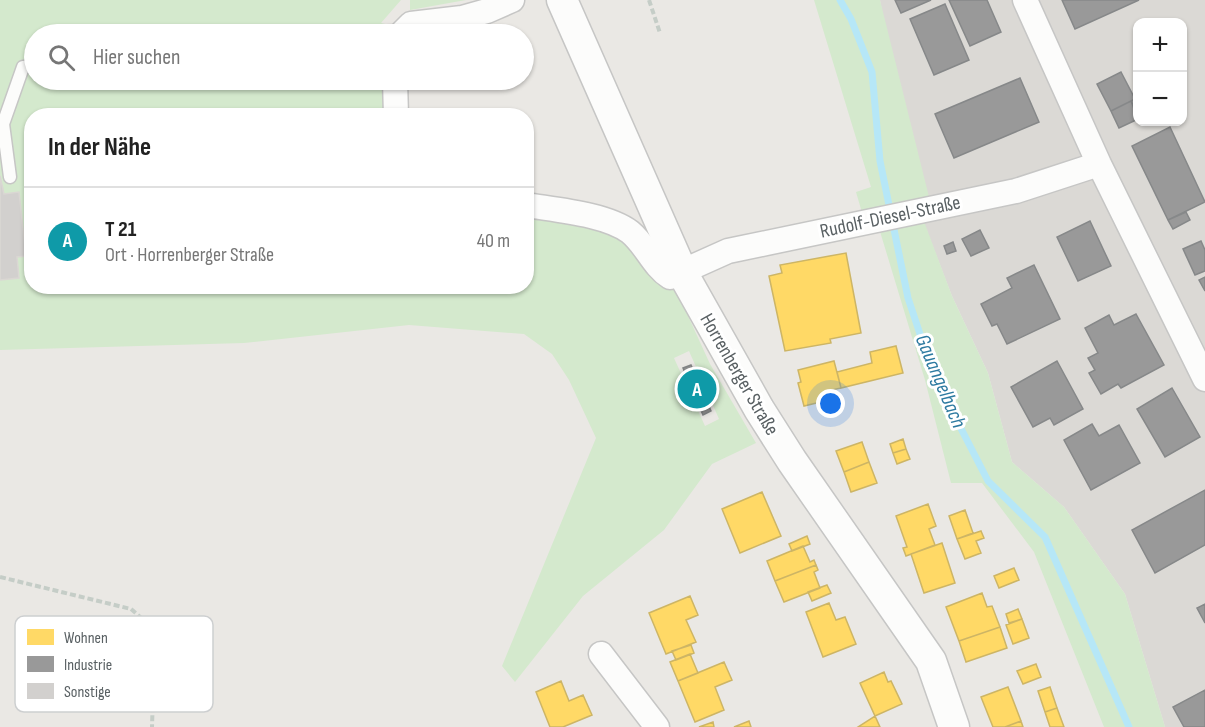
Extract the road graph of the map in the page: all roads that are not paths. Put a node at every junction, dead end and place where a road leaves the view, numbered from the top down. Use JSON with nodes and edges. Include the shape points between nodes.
{"nodes":[{"id":1,"x":512,"y":0,"type":"edge"},
{"id":2,"x":562,"y":0,"type":"edge"},
{"id":3,"x":1025,"y":0,"type":"edge"},
{"id":4,"x":411,"y":24,"type":"edge"},
{"id":5,"x":24,"y":67,"type":"edge"},
{"id":6,"x":395,"y":90,"type":"edge"},
{"id":7,"x":396,"y":108,"type":"edge"},
{"id":8,"x":1099,"y":164,"type":"junction"},
{"id":9,"x":10,"y":177,"type":"dead end"},
{"id":10,"x":534,"y":207,"type":"edge"},
{"id":11,"x":683,"y":274,"type":"junction"},
{"id":12,"x":1205,"y":379,"type":"edge"},
{"id":13,"x":601,"y":654,"type":"dead end"},
{"id":14,"x":657,"y":727,"type":"edge"},
{"id":15,"x":954,"y":727,"type":"edge"}],
"edges":[{"from":1,"to":4,"type":"street","via":[[462,18]]},
{"from":2,"to":11,"type":"street","name":"Horrenberger Straße"},
{"from":3,"to":8,"type":"street"},
{"from":5,"to":9,"type":"lane","via":[[3,124]]},
{"from":6,"to":7,"type":"street"},
{"from":8,"to":11,"type":"street","name":"Rudolf-Diesel-Straße","via":[[1016,191],[728,252]]},
{"from":8,"to":12,"type":"street"},
{"from":10,"to":11,"type":"street","via":[[612,223],[641,243],[661,271],[670,277]]},
{"from":11,"to":15,"type":"street","name":"Horrenberger Straße","via":[[792,461],[931,661]]},
{"from":13,"to":14,"type":"street"}]}
